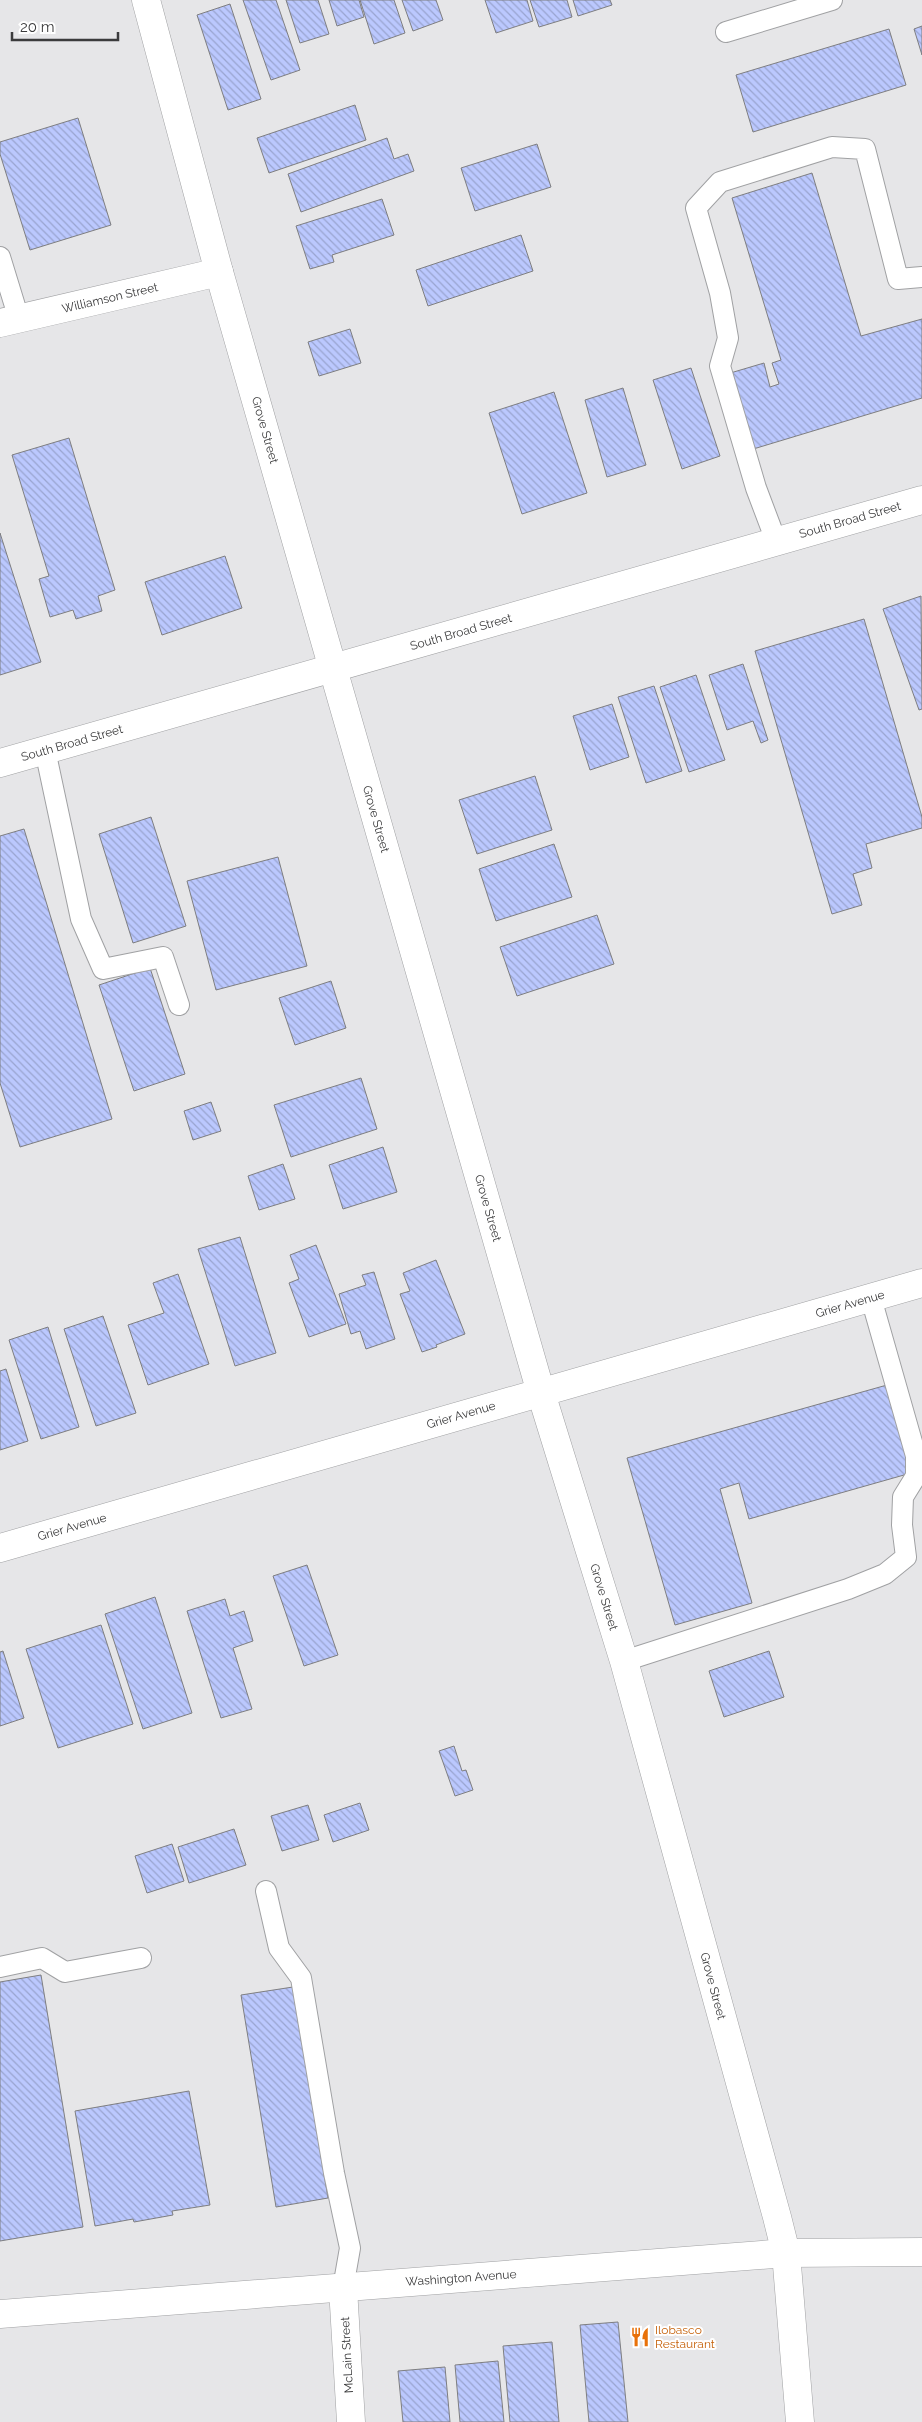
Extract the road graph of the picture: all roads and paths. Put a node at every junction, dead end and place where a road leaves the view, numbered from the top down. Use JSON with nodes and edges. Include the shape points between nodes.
{"nodes":[{"id":1,"x":146,"y":0,"type":"edge"},
{"id":2,"x":832,"y":0,"type":"edge"},
{"id":3,"x":726,"y":32,"type":"dead end"},
{"id":4,"x":0,"y":258,"type":"edge"},
{"id":5,"x":219,"y":272,"type":"junction"},
{"id":6,"x":922,"y":277,"type":"edge"},
{"id":7,"x":9,"y":321,"type":"edge"},
{"id":8,"x":922,"y":500,"type":"edge"},
{"id":9,"x":776,"y":542,"type":"junction"},
{"id":10,"x":333,"y":669,"type":"junction"},
{"id":11,"x":44,"y":750,"type":"junction"},
{"id":12,"x":0,"y":763,"type":"edge"},
{"id":13,"x":179,"y":1005,"type":"dead end"},
{"id":14,"x":922,"y":1283,"type":"edge"},
{"id":15,"x":871,"y":1298,"type":"junction"},
{"id":16,"x":541,"y":1392,"type":"junction"},
{"id":17,"x":0,"y":1548,"type":"edge"},
{"id":18,"x":624,"y":1661,"type":"junction"},
{"id":19,"x":266,"y":1891,"type":"dead end"},
{"id":20,"x":141,"y":1958,"type":"dead end"},
{"id":21,"x":0,"y":1967,"type":"edge"},
{"id":22,"x":922,"y":2252,"type":"edge"},
{"id":23,"x":786,"y":2253,"type":"junction"},
{"id":24,"x":343,"y":2288,"type":"junction"},
{"id":25,"x":0,"y":2314,"type":"edge"},
{"id":26,"x":350,"y":2422,"type":"edge"},
{"id":27,"x":800,"y":2422,"type":"edge"}],
"edges":[{"from":1,"to":5,"type":"street","name":"Grove Street"},
{"from":2,"to":3,"type":"lane"},
{"from":4,"to":7,"type":"lane"},
{"from":5,"to":7,"type":"street","name":"Williamson Street"},
{"from":5,"to":10,"type":"street","name":"Grove Street"},
{"from":6,"to":9,"type":"lane","via":[[898,279],[865,149],[832,147],[720,182],[696,208],[720,293],[728,338],[720,366],[756,488]]},
{"from":8,"to":9,"type":"street","name":"South Broad Street"},
{"from":9,"to":10,"type":"street","name":"South Broad Street"},
{"from":10,"to":11,"type":"street","name":"South Broad Street"},
{"from":10,"to":16,"type":"street","name":"Grove Street"},
{"from":11,"to":12,"type":"street","name":"South Broad Street"},
{"from":11,"to":13,"type":"lane","via":[[81,919],[103,969],[163,957]]},
{"from":14,"to":15,"type":"street","name":"Grier Avenue"},
{"from":15,"to":16,"type":"street","name":"Grier Avenue"},
{"from":15,"to":18,"type":"lane","via":[[916,1456],[916,1476],[903,1497],[906,1557],[885,1574],[848,1589]]},
{"from":16,"to":17,"type":"street","name":"Grier Avenue"},
{"from":16,"to":18,"type":"street","name":"Grove Street"},
{"from":18,"to":23,"type":"street","name":"Grove Street"},
{"from":19,"to":24,"type":"lane","via":[[279,1948],[301,1978],[350,2248]]},
{"from":20,"to":21,"type":"lane","via":[[65,1972],[42,1958]]},
{"from":22,"to":23,"type":"street","name":"Washington Avenue"},
{"from":23,"to":24,"type":"street","name":"Washington Avenue"},
{"from":23,"to":27,"type":"street","name":"Grove Street"},
{"from":24,"to":25,"type":"street","name":"Washington Avenue"},
{"from":24,"to":26,"type":"street","name":"McLain Street"}]}
